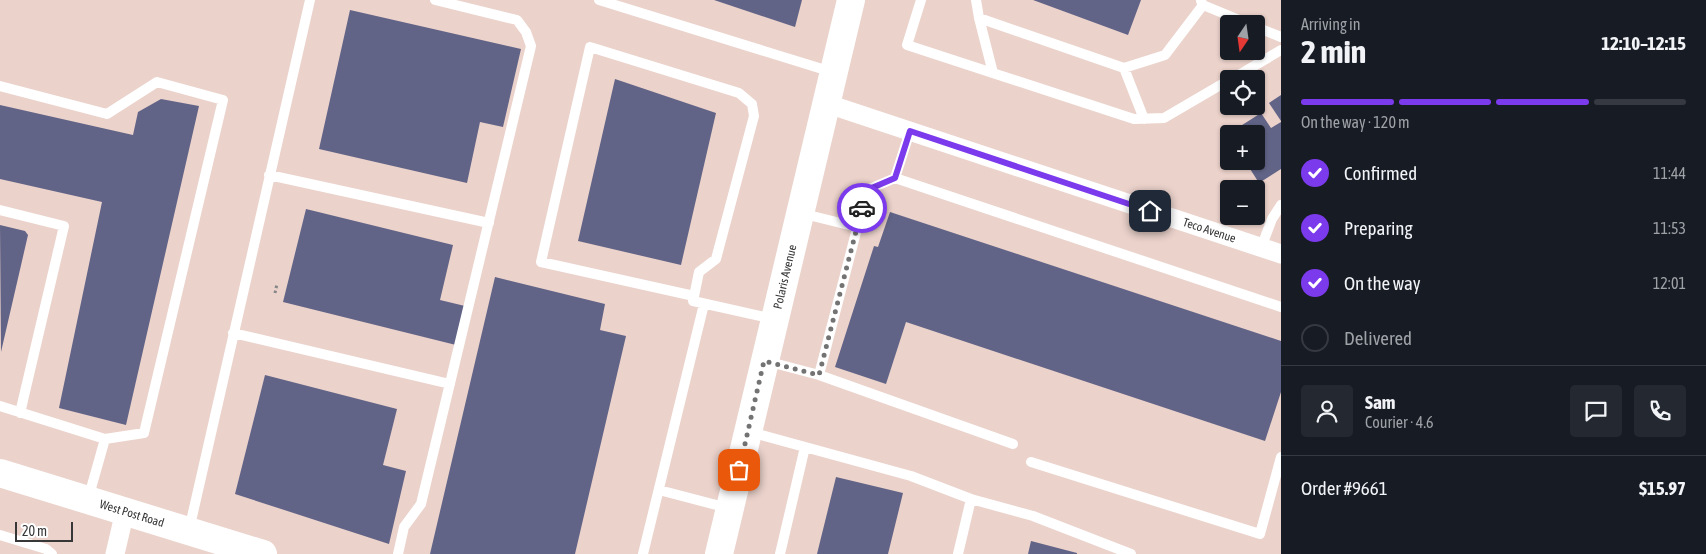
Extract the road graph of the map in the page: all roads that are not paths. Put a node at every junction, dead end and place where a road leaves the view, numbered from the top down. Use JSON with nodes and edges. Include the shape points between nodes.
{"nodes":[{"id":1,"x":310,"y":0,"type":"edge"},
{"id":2,"x":435,"y":0,"type":"edge"},
{"id":3,"x":599,"y":0,"type":"edge"},
{"id":4,"x":851,"y":0,"type":"edge"},
{"id":5,"x":921,"y":0,"type":"edge"},
{"id":6,"x":976,"y":0,"type":"edge"},
{"id":7,"x":1202,"y":3,"type":"edge"},
{"id":8,"x":1229,"y":15,"type":"edge"},
{"id":9,"x":979,"y":18,"type":"junction"},
{"id":10,"x":1265,"y":31,"type":"edge"},
{"id":11,"x":1281,"y":37,"type":"edge"},
{"id":12,"x":1281,"y":50,"type":"edge"},
{"id":13,"x":1124,"y":68,"type":"junction"},
{"id":14,"x":1247,"y":70,"type":"edge"},
{"id":15,"x":834,"y":72,"type":"junction"},
{"id":16,"x":993,"y":73,"type":"junction"},
{"id":17,"x":0,"y":86,"type":"edge"},
{"id":18,"x":1220,"y":86,"type":"edge"},
{"id":19,"x":825,"y":103,"type":"junction"},
{"id":20,"x":1144,"y":119,"type":"junction"},
{"id":21,"x":910,"y":131,"type":"junction"},
{"id":22,"x":269,"y":175,"type":"junction"},
{"id":23,"x":895,"y":178,"type":"junction"},
{"id":24,"x":1281,"y":205,"type":"edge"},
{"id":25,"x":0,"y":210,"type":"edge"},
{"id":26,"x":799,"y":213,"type":"junction"},
{"id":27,"x":489,"y":223,"type":"junction"},
{"id":28,"x":857,"y":227,"type":"junction"},
{"id":29,"x":1261,"y":248,"type":"junction"},
{"id":30,"x":1281,"y":254,"type":"edge"},
{"id":31,"x":694,"y":296,"type":"junction"},
{"id":32,"x":704,"y":304,"type":"junction"},
{"id":33,"x":1281,"y":307,"type":"edge"},
{"id":34,"x":774,"y":320,"type":"junction"},
{"id":35,"x":233,"y":333,"type":"junction"},
{"id":36,"x":764,"y":361,"type":"junction"},
{"id":37,"x":819,"y":375,"type":"junction"},
{"id":38,"x":450,"y":384,"type":"junction"},
{"id":39,"x":0,"y":406,"type":"edge"},
{"id":40,"x":20,"y":412,"type":"junction"},
{"id":41,"x":749,"y":432,"type":"junction"},
{"id":42,"x":105,"y":439,"type":"junction"},
{"id":43,"x":1013,"y":444,"type":"dead end"},
{"id":44,"x":805,"y":447,"type":"junction"},
{"id":45,"x":1281,"y":457,"type":"edge"},
{"id":46,"x":1031,"y":462,"type":"dead end"},
{"id":47,"x":0,"y":473,"type":"edge"},
{"id":48,"x":659,"y":490,"type":"junction"},
{"id":49,"x":971,"y":499,"type":"junction"},
{"id":50,"x":88,"y":500,"type":"junction"},
{"id":51,"x":730,"y":508,"type":"junction"},
{"id":52,"x":124,"y":511,"type":"junction"},
{"id":53,"x":189,"y":531,"type":"junction"},
{"id":54,"x":0,"y":535,"type":"edge"},
{"id":55,"x":253,"y":552,"type":"edge"},
{"id":56,"x":52,"y":554,"type":"edge"},
{"id":57,"x":115,"y":554,"type":"edge"},
{"id":58,"x":398,"y":554,"type":"edge"},
{"id":59,"x":644,"y":554,"type":"edge"},
{"id":60,"x":718,"y":554,"type":"edge"},
{"id":61,"x":780,"y":554,"type":"edge"},
{"id":62,"x":958,"y":554,"type":"edge"},
{"id":63,"x":1131,"y":554,"type":"edge"}],
"edges":[{"from":1,"to":22,"type":"lane"},
{"from":2,"to":27,"type":"lane","via":[[517,20],[532,46]]},
{"from":3,"to":15,"type":"lane"},
{"from":4,"to":15,"type":"street","name":"Polaris Avenue"},
{"from":5,"to":16,"type":"lane","via":[[907,45]]},
{"from":6,"to":9,"type":"lane"},
{"from":7,"to":8,"type":"lane"},
{"from":7,"to":13,"type":"lane","via":[[1165,56]]},
{"from":9,"to":13,"type":"lane"},
{"from":9,"to":16,"type":"lane"},
{"from":10,"to":11,"type":"lane"},
{"from":12,"to":14,"type":"lane"},
{"from":13,"to":20,"type":"lane"},
{"from":15,"to":19,"type":"street","name":"Polaris Avenue"},
{"from":16,"to":20,"type":"lane","via":[[1134,119]]},
{"from":17,"to":42,"type":"lane","via":[[107,114],[157,82],[223,100],[144,433]]},
{"from":18,"to":20,"type":"lane","via":[[1164,118]]},
{"from":19,"to":21,"type":"street","name":"Teco Avenue"},
{"from":19,"to":26,"type":"street","name":"Polaris Avenue"},
{"from":21,"to":23,"type":"lane"},
{"from":21,"to":29,"type":"street","name":"Teco Avenue"},
{"from":22,"to":27,"type":"lane"},
{"from":22,"to":35,"type":"lane"},
{"from":23,"to":28,"type":"lane","via":[[867,190]]},
{"from":23,"to":33,"type":"lane"},
{"from":24,"to":29,"type":"lane"},
{"from":25,"to":40,"type":"lane","via":[[64,226]]},
{"from":26,"to":28,"type":"lane"},
{"from":26,"to":34,"type":"street","name":"Polaris Avenue"},
{"from":27,"to":38,"type":"lane"},
{"from":28,"to":37,"type":"lane"},
{"from":29,"to":30,"type":"street","name":"Teco Avenue"},
{"from":31,"to":31,"type":"lane","via":[[699,272],[716,260],[754,116],[752,104],[739,93],[590,47],[541,262]]},
{"from":31,"to":32,"type":"lane","via":[[693,301]]},
{"from":32,"to":34,"type":"lane"},
{"from":32,"to":48,"type":"lane"},
{"from":34,"to":36,"type":"street","name":"Polaris Avenue"},
{"from":35,"to":38,"type":"lane"},
{"from":35,"to":53,"type":"lane"},
{"from":36,"to":37,"type":"lane"},
{"from":36,"to":41,"type":"street","name":"Polaris Avenue"},
{"from":37,"to":43,"type":"lane"},
{"from":38,"to":58,"type":"lane","via":[[420,504],[404,527]]},
{"from":39,"to":40,"type":"lane"},
{"from":40,"to":42,"type":"lane"},
{"from":41,"to":44,"type":"lane"},
{"from":41,"to":51,"type":"street","name":"Polaris Avenue"},
{"from":42,"to":50,"type":"lane"},
{"from":44,"to":49,"type":"lane","via":[[911,476]]},
{"from":44,"to":61,"type":"lane"},
{"from":45,"to":46,"type":"lane","via":[[1260,534]]},
{"from":47,"to":50,"type":"street","name":"West Post Road"},
{"from":48,"to":51,"type":"lane"},
{"from":48,"to":59,"type":"lane"},
{"from":49,"to":62,"type":"lane"},
{"from":49,"to":63,"type":"lane","via":[[1034,516]]},
{"from":50,"to":52,"type":"street","name":"West Post Road"},
{"from":51,"to":60,"type":"street","name":"Polaris Avenue"},
{"from":52,"to":53,"type":"street","name":"West Post Road"},
{"from":52,"to":57,"type":"street"},
{"from":53,"to":55,"type":"street","name":"West Post Road"},
{"from":54,"to":56,"type":"lane","via":[[46,549]]}]}
